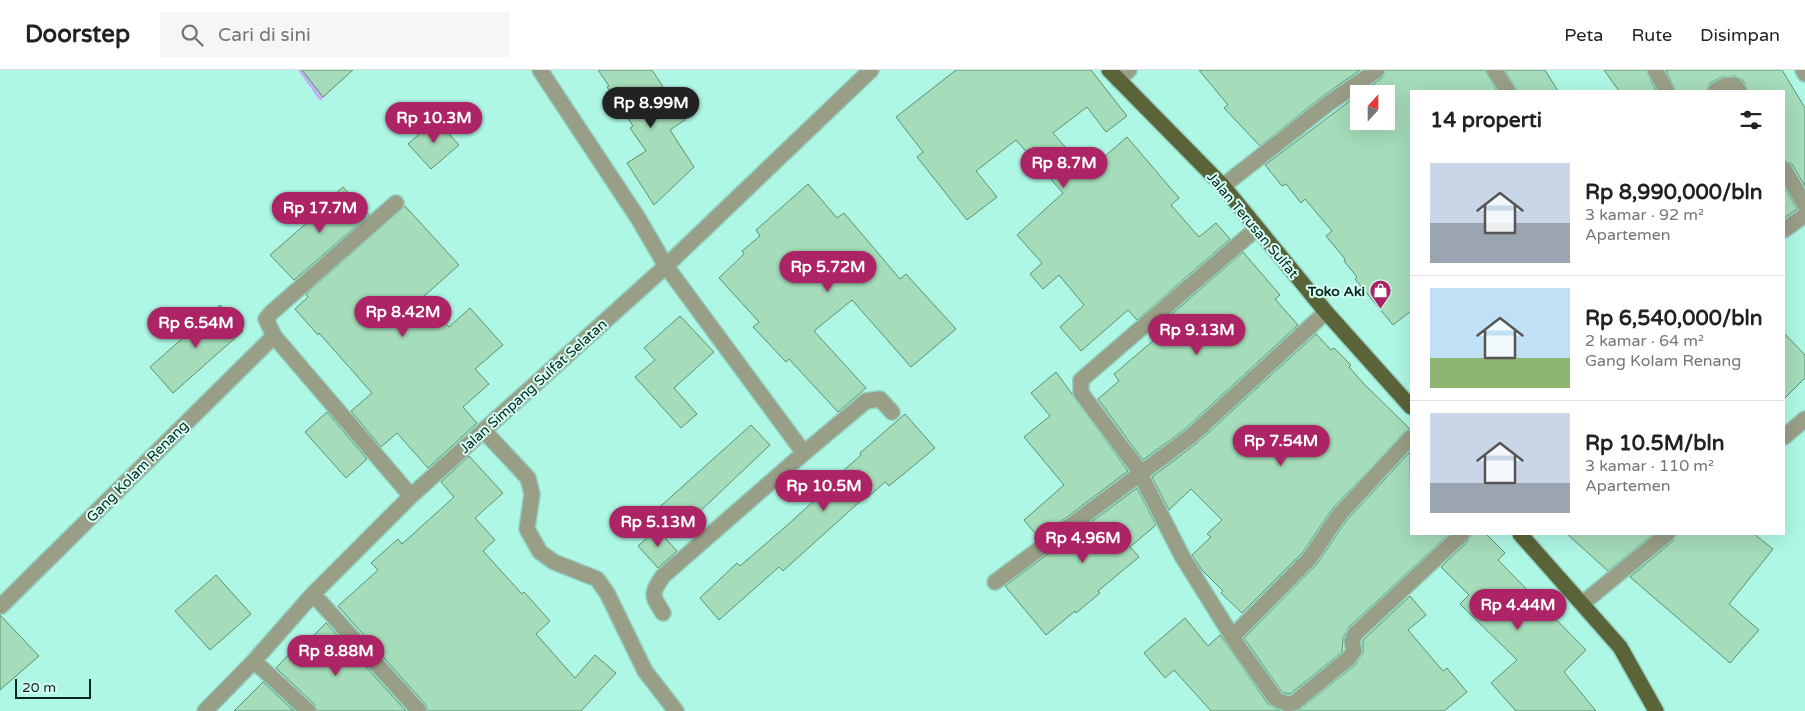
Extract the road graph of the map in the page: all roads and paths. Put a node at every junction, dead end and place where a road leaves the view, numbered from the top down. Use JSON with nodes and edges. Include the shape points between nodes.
{"nodes":[{"id":1,"x":540,"y":70,"type":"edge"},
{"id":2,"x":871,"y":70,"type":"edge"},
{"id":3,"x":1377,"y":70,"type":"edge"},
{"id":4,"x":1494,"y":70,"type":"edge"},
{"id":5,"x":1655,"y":70,"type":"edge"},
{"id":6,"x":1803,"y":70,"type":"edge"},
{"id":7,"x":1119,"y":73,"type":"edge"},
{"id":8,"x":1805,"y":74,"type":"edge"},
{"id":9,"x":1507,"y":90,"type":"edge"},
{"id":10,"x":1666,"y":90,"type":"edge"},
{"id":11,"x":1717,"y":90,"type":"edge"},
{"id":12,"x":1738,"y":90,"type":"edge"},
{"id":13,"x":1785,"y":171,"type":"edge"},
{"id":14,"x":1223,"y":186,"type":"junction"},
{"id":15,"x":396,"y":203,"type":"dead end"},
{"id":16,"x":1805,"y":205,"type":"edge"},
{"id":17,"x":1805,"y":215,"type":"edge"},
{"id":18,"x":1256,"y":229,"type":"junction"},
{"id":19,"x":1785,"y":229,"type":"edge"},
{"id":20,"x":666,"y":266,"type":"junction"},
{"id":21,"x":1326,"y":312,"type":"junction"},
{"id":22,"x":274,"y":336,"type":"junction"},
{"id":23,"x":1410,"y":406,"type":"edge"},
{"id":24,"x":892,"y":412,"type":"dead end"},
{"id":25,"x":1805,"y":419,"type":"edge"},
{"id":26,"x":484,"y":430,"type":"junction"},
{"id":27,"x":1785,"y":436,"type":"edge"},
{"id":28,"x":1410,"y":438,"type":"edge"},
{"id":29,"x":804,"y":453,"type":"junction"},
{"id":30,"x":1139,"y":474,"type":"junction"},
{"id":31,"x":411,"y":496,"type":"junction"},
{"id":32,"x":1461,"y":535,"type":"edge"},
{"id":33,"x":1521,"y":535,"type":"edge"},
{"id":34,"x":1665,"y":535,"type":"edge"},
{"id":35,"x":995,"y":582,"type":"dead end"},
{"id":36,"x":313,"y":594,"type":"junction"},
{"id":37,"x":1583,"y":603,"type":"junction"},
{"id":38,"x":1,"y":606,"type":"dead end"},
{"id":39,"x":663,"y":613,"type":"dead end"},
{"id":40,"x":1232,"y":637,"type":"junction"},
{"id":41,"x":254,"y":661,"type":"junction"},
{"id":42,"x":205,"y":711,"type":"edge"},
{"id":43,"x":308,"y":711,"type":"edge"},
{"id":44,"x":419,"y":711,"type":"edge"},
{"id":45,"x":676,"y":711,"type":"edge"},
{"id":46,"x":1656,"y":711,"type":"edge"}],
"edges":[{"from":1,"to":20,"type":"street"},
{"from":2,"to":20,"type":"street","name":"Jalan Simpang Sulfat Selatan"},
{"from":3,"to":14,"type":"street","via":[[1329,103]]},
{"from":4,"to":9,"type":"street"},
{"from":5,"to":10,"type":"street"},
{"from":6,"to":8,"type":"street"},
{"from":7,"to":14,"type":"main road","name":"Jalan Terusan Sulfat"},
{"from":11,"to":12,"type":"street","via":[[1731,84]]},
{"from":13,"to":16,"type":"street"},
{"from":14,"to":18,"type":"main road","name":"Jalan Terusan Sulfat"},
{"from":15,"to":22,"type":"street","via":[[271,313],[266,319]]},
{"from":17,"to":19,"type":"street"},
{"from":18,"to":21,"type":"main road","name":"Jalan Terusan Sulfat"},
{"from":18,"to":30,"type":"street","via":[[1082,380],[1081,393]]},
{"from":20,"to":26,"type":"street","name":"Jalan Simpang Sulfat Selatan"},
{"from":20,"to":29,"type":"street"},
{"from":21,"to":23,"type":"main road","name":"Jalan Terusan Sulfat"},
{"from":21,"to":30,"type":"street","via":[[1191,436]]},
{"from":22,"to":31,"type":"street"},
{"from":22,"to":38,"type":"street","name":"Gang Kolam Renang"},
{"from":24,"to":29,"type":"street","via":[[880,399],[866,401]]},
{"from":25,"to":27,"type":"street"},
{"from":26,"to":31,"type":"street","name":"Jalan Simpang Sulfat Selatan"},
{"from":26,"to":45,"type":"street","via":[[528,478],[532,494],[527,529],[540,552],[554,562],[597,579],[645,671]]},
{"from":28,"to":40,"type":"street","via":[[1339,515],[1310,558]]},
{"from":29,"to":39,"type":"street","via":[[662,576],[653,596]]},
{"from":30,"to":35,"type":"street"},
{"from":30,"to":40,"type":"street","via":[[1182,556]]},
{"from":31,"to":36,"type":"street","name":"Jalan Simpang Sulfat Selatan"},
{"from":32,"to":40,"type":"street","via":[[1354,634],[1354,651],[1349,658],[1294,703],[1276,699]]},
{"from":33,"to":37,"type":"main road"},
{"from":34,"to":37,"type":"street"},
{"from":36,"to":41,"type":"street","name":"Jalan Simpang Sulfat Selatan"},
{"from":36,"to":44,"type":"street"},
{"from":37,"to":46,"type":"main road","via":[[1620,646]]},
{"from":41,"to":42,"type":"street","name":"Jalan Simpang Sulfat Selatan"},
{"from":41,"to":43,"type":"street"}]}
